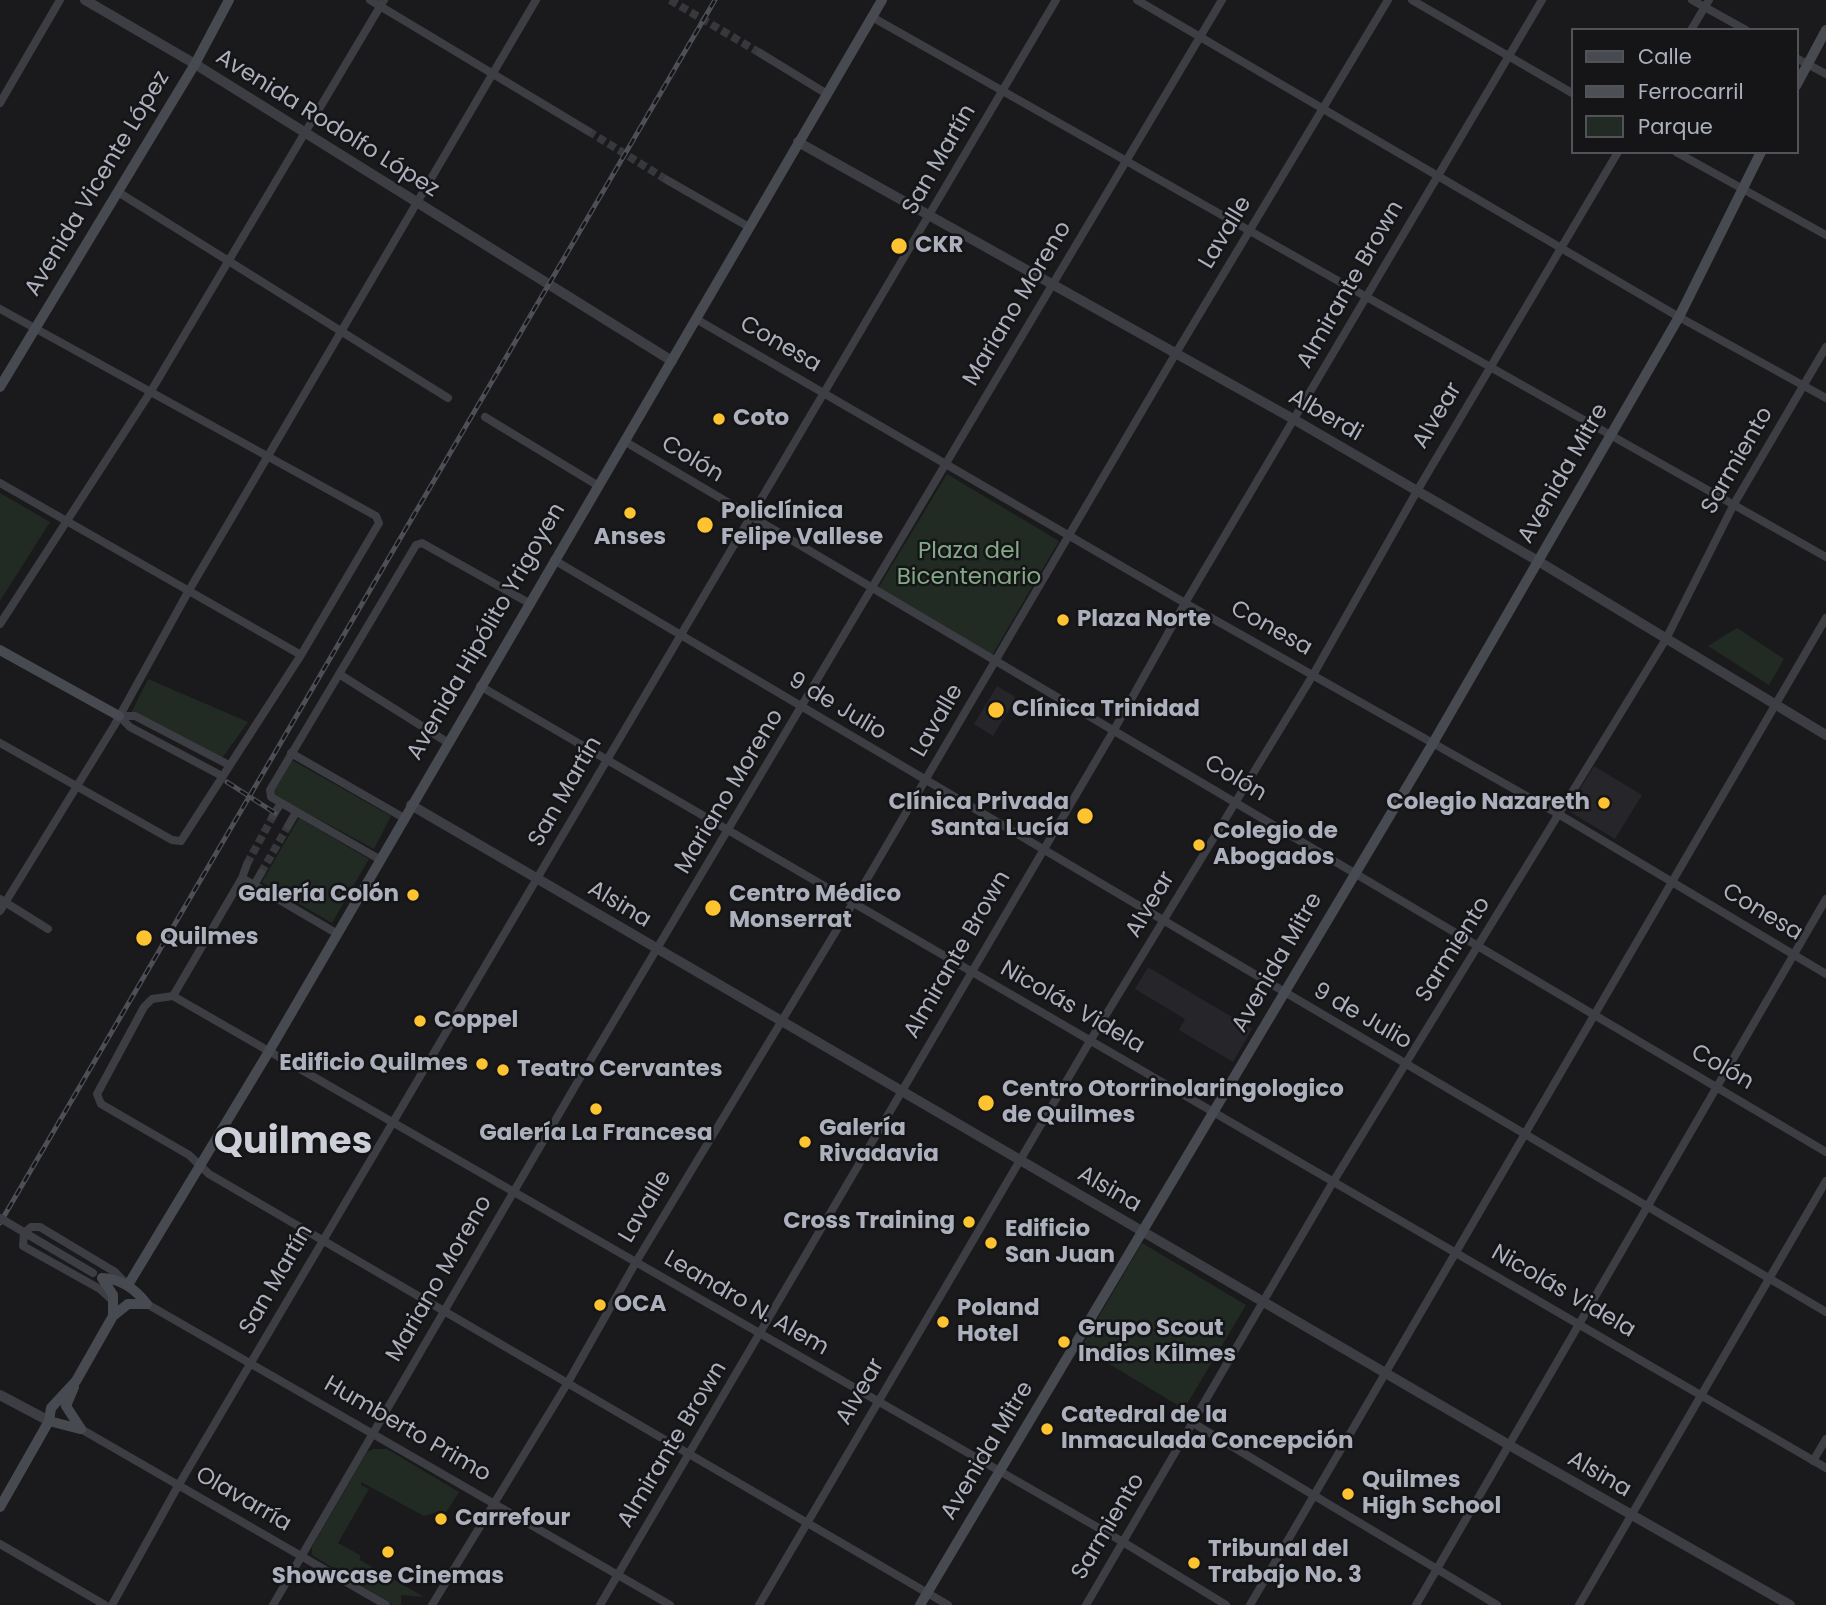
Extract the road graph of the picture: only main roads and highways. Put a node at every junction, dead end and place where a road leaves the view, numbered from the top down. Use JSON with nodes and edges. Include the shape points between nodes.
{"nodes":[{"id":1,"x":229,"y":0,"type":"edge"},
{"id":2,"x":882,"y":0,"type":"edge"},
{"id":3,"x":1826,"y":30,"type":"edge"},
{"id":4,"x":1798,"y":82,"type":"edge"},
{"id":5,"x":1761,"y":154,"type":"edge"},
{"id":6,"x":0,"y":387,"type":"edge"},
{"id":7,"x":0,"y":650,"type":"edge"},
{"id":8,"x":119,"y":716,"type":"road end"},
{"id":9,"x":128,"y":1285,"type":"junction"},
{"id":10,"x":113,"y":1316,"type":"junction"},
{"id":11,"x":76,"y":1381,"type":"junction"},
{"id":12,"x":49,"y":1421,"type":"junction"},
{"id":13,"x":0,"y":1507,"type":"edge"},
{"id":14,"x":920,"y":1605,"type":"edge"}],
"edges":[{"from":1,"to":6,"type":"main road","name":"Avenida Vicente López"},
{"from":2,"to":9,"type":"main road","name":"Avenida Hipólito Yrigoyen"},
{"from":3,"to":4,"type":"main road"},
{"from":5,"to":14,"type":"main road","name":"Avenida Mitre","via":[[1679,317],[1433,743]]},
{"from":7,"to":8,"type":"main road"},
{"from":9,"to":10,"type":"main road","name":"Humberto Primo","via":[[147,1304],[128,1304]]},
{"from":9,"to":10,"type":"main road","name":"Humberto Primo","via":[[98,1276],[114,1302]]},
{"from":10,"to":11,"type":"main road"},
{"from":11,"to":12,"type":"main road","via":[[51,1408]]},
{"from":11,"to":12,"type":"main road","name":"Olavarría","via":[[66,1406],[81,1429]]},
{"from":12,"to":13,"type":"main road"}]}
